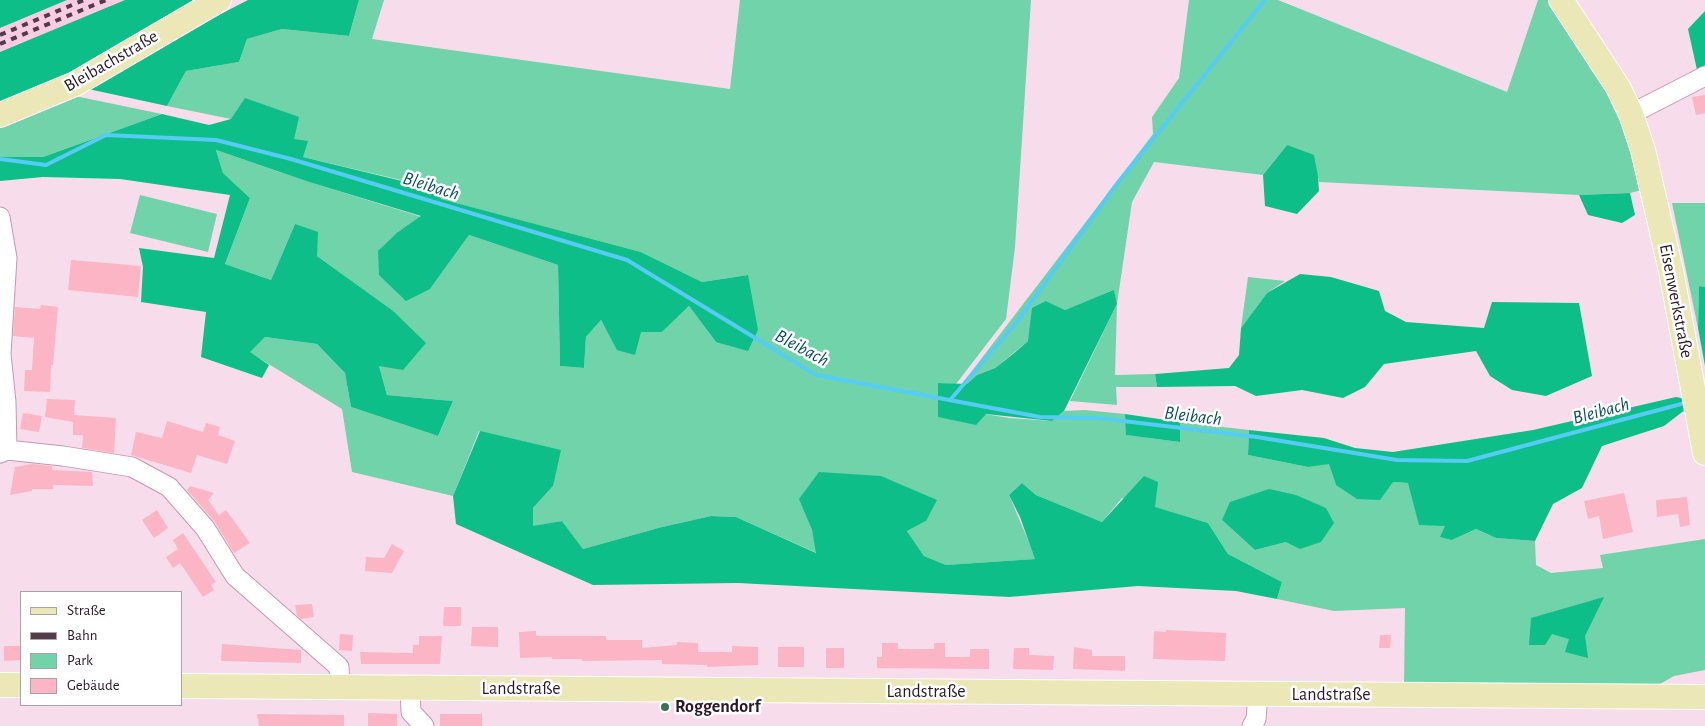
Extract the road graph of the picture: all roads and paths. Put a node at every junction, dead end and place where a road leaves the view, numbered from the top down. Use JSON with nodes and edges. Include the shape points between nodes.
{"nodes":[{"id":1,"x":219,"y":0,"type":"edge"},
{"id":2,"x":1561,"y":0,"type":"edge"},
{"id":3,"x":1705,"y":76,"type":"edge"},
{"id":4,"x":1631,"y":114,"type":"junction"},
{"id":5,"x":0,"y":115,"type":"edge"},
{"id":6,"x":0,"y":217,"type":"edge"},
{"id":7,"x":0,"y":354,"type":"edge"},
{"id":8,"x":3,"y":452,"type":"edge"},
{"id":9,"x":1705,"y":453,"type":"edge"},
{"id":10,"x":0,"y":685,"type":"edge"},
{"id":11,"x":20,"y":685,"type":"edge"},
{"id":12,"x":182,"y":686,"type":"edge"},
{"id":13,"x":1705,"y":687,"type":"edge"},
{"id":14,"x":340,"y":688,"type":"junction"},
{"id":15,"x":410,"y":689,"type":"junction"},
{"id":16,"x":1258,"y":694,"type":"junction"},
{"id":17,"x":1670,"y":696,"type":"junction"},
{"id":18,"x":1705,"y":697,"type":"edge"},
{"id":19,"x":424,"y":726,"type":"edge"},
{"id":20,"x":1252,"y":726,"type":"edge"}],
"edges":[{"from":1,"to":5,"type":"main road","name":"Bleibachstraße","via":[[76,84]]},
{"from":2,"to":4,"type":"main road","via":[[1608,69]]},
{"from":3,"to":4,"type":"street"},
{"from":4,"to":9,"type":"main road","name":"Eisenwerkstraße","via":[[1643,150],[1671,271]]},
{"from":6,"to":7,"type":"street","via":[[7,258]]},
{"from":7,"to":8,"type":"street","via":[[6,402]]},
{"from":8,"to":14,"type":"street","via":[[63,456],[132,468],[169,487],[205,528],[235,576],[339,668]]},
{"from":10,"to":11,"type":"main road"},
{"from":12,"to":14,"type":"main road","name":"Landstraße"},
{"from":13,"to":17,"type":"main road"},
{"from":14,"to":15,"type":"main road","name":"Landstraße"},
{"from":15,"to":16,"type":"main road","name":"Landstraße"},
{"from":15,"to":19,"type":"street","via":[[411,712]]},
{"from":16,"to":17,"type":"main road","name":"Landstraße"},
{"from":16,"to":20,"type":"street","via":[[1256,719]]},
{"from":17,"to":18,"type":"main road"}]}
